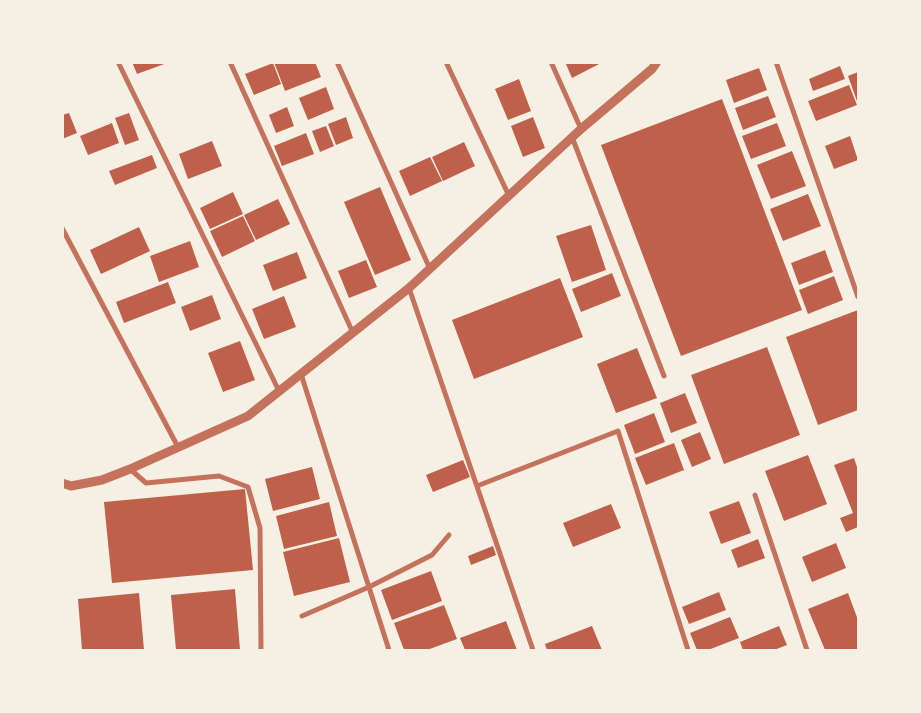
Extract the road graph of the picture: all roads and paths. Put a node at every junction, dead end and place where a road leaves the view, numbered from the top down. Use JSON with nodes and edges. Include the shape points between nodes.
{"nodes":[{"id":1,"x":118,"y":62,"type":"edge"},
{"id":2,"x":230,"y":62,"type":"edge"},
{"id":3,"x":337,"y":62,"type":"edge"},
{"id":4,"x":446,"y":62,"type":"edge"},
{"id":5,"x":551,"y":62,"type":"edge"},
{"id":6,"x":776,"y":62,"type":"edge"},
{"id":7,"x":653,"y":65,"type":"edge"},
{"id":8,"x":581,"y":129,"type":"junction"},
{"id":9,"x":572,"y":137,"type":"junction"},
{"id":10,"x":509,"y":196,"type":"junction"},
{"id":11,"x":62,"y":228,"type":"edge"},
{"id":12,"x":430,"y":270,"type":"junction"},
{"id":13,"x":409,"y":288,"type":"junction"},
{"id":14,"x":858,"y":297,"type":"edge"},
{"id":15,"x":353,"y":333,"type":"junction"},
{"id":16,"x":300,"y":374,"type":"junction"},
{"id":17,"x":664,"y":376,"type":"dead end"},
{"id":18,"x":279,"y":391,"type":"junction"},
{"id":19,"x":178,"y":447,"type":"junction"},
{"id":20,"x":130,"y":469,"type":"junction"},
{"id":21,"x":62,"y":483,"type":"edge"},
{"id":22,"x":477,"y":486,"type":"junction"},
{"id":23,"x":755,"y":495,"type":"dead end"},
{"id":24,"x":449,"y":535,"type":"dead end"},
{"id":25,"x":369,"y":587,"type":"junction"},
{"id":26,"x":302,"y":616,"type":"dead end"},
{"id":27,"x":262,"y":650,"type":"edge"},
{"id":28,"x":389,"y":650,"type":"edge"},
{"id":29,"x":533,"y":650,"type":"edge"},
{"id":30,"x":688,"y":650,"type":"edge"},
{"id":31,"x":807,"y":650,"type":"edge"}],
"edges":[{"from":1,"to":18,"type":"street"},
{"from":2,"to":15,"type":"street"},
{"from":3,"to":12,"type":"street"},
{"from":4,"to":10,"type":"street"},
{"from":5,"to":8,"type":"street"},
{"from":6,"to":14,"type":"street"},
{"from":7,"to":8,"type":"street"},
{"from":8,"to":9,"type":"street"},
{"from":9,"to":10,"type":"street"},
{"from":9,"to":17,"type":"street"},
{"from":10,"to":12,"type":"street"},
{"from":11,"to":19,"type":"street"},
{"from":12,"to":13,"type":"street"},
{"from":13,"to":15,"type":"street"},
{"from":13,"to":22,"type":"street"},
{"from":15,"to":16,"type":"street"},
{"from":16,"to":18,"type":"street"},
{"from":16,"to":25,"type":"street"},
{"from":18,"to":19,"type":"street","via":[[248,416]]},
{"from":19,"to":20,"type":"street"},
{"from":20,"to":21,"type":"street","via":[[102,480],[71,486]]},
{"from":20,"to":27,"type":"street","via":[[146,483],[220,476],[248,487],[260,528]]},
{"from":22,"to":29,"type":"street"},
{"from":22,"to":30,"type":"street","via":[[618,431]]},
{"from":23,"to":31,"type":"street"},
{"from":24,"to":25,"type":"street","via":[[432,554]]},
{"from":25,"to":26,"type":"street"},
{"from":25,"to":28,"type":"street"}]}
